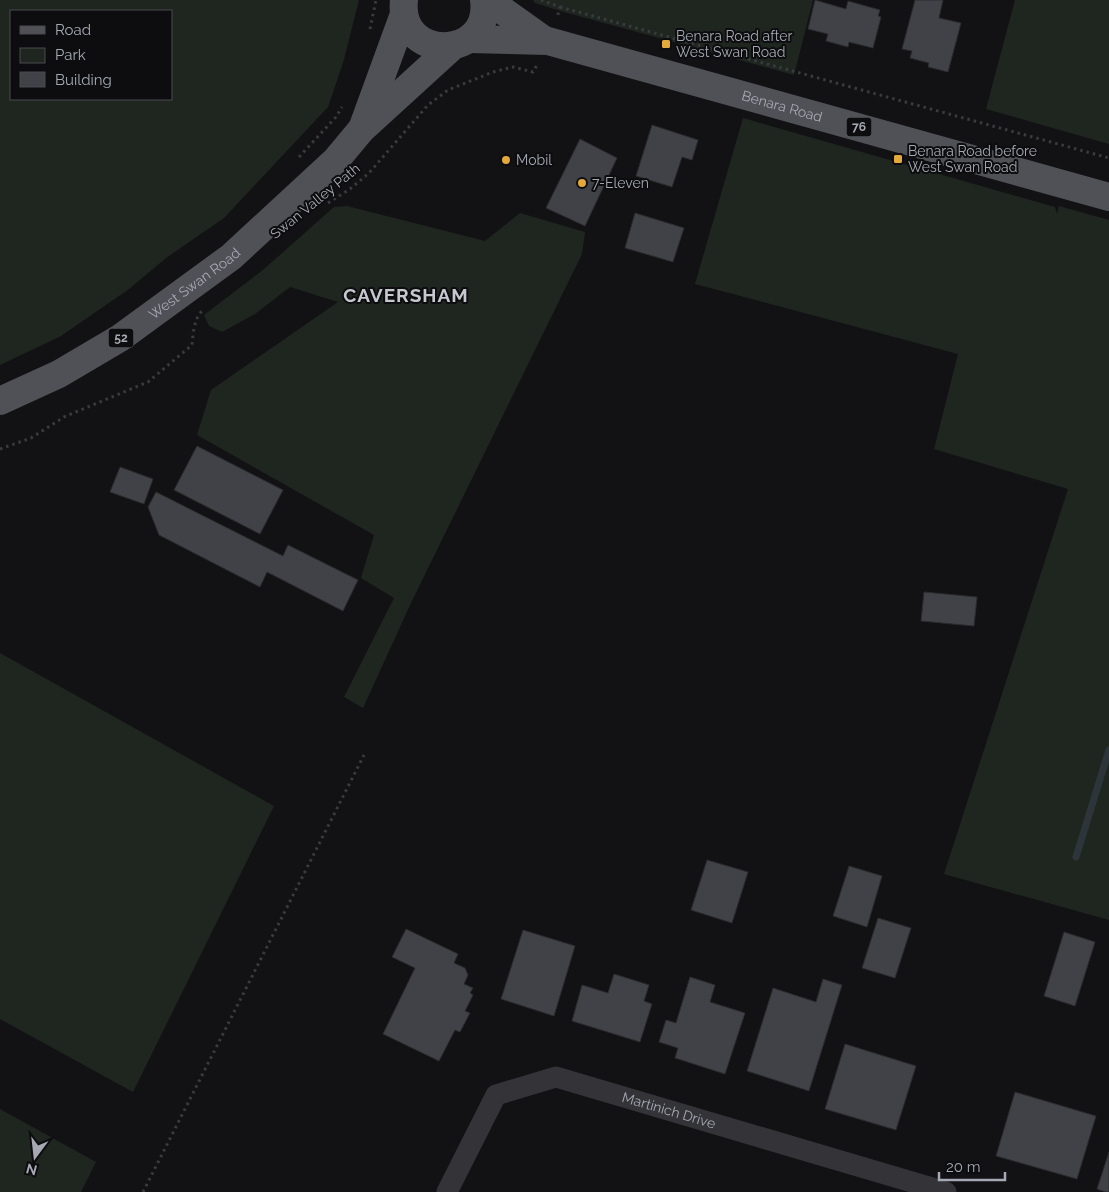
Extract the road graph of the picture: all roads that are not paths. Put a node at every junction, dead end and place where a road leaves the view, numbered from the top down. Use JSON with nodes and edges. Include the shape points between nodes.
{"nodes":[{"id":1,"x":486,"y":0,"type":"edge"},
{"id":2,"x":404,"y":7,"type":"edge"},
{"id":3,"x":546,"y":41,"type":"junction"},
{"id":4,"x":461,"y":42,"type":"junction"},
{"id":5,"x":361,"y":130,"type":"junction"},
{"id":6,"x":1109,"y":198,"type":"edge"},
{"id":7,"x":0,"y":401,"type":"edge"},
{"id":8,"x":447,"y":1192,"type":"edge"},
{"id":9,"x":946,"y":1192,"type":"edge"}],
"edges":[{"from":1,"to":3,"type":"main road","name":"Benara Road","number":"76"},
{"from":1,"to":4,"type":"main road","number":"52","via":[[482,22]]},
{"from":2,"to":4,"type":"main road","number":"52","via":[[412,31],[426,43],[444,47]]},
{"from":2,"to":5,"type":"main road","name":"West Swan Road","number":"52"},
{"from":3,"to":4,"type":"main road","name":"Benara Road","number":"76"},
{"from":3,"to":6,"type":"main road","name":"Benara Road","number":"76"},
{"from":4,"to":5,"type":"main road","name":"West Swan Road","number":"52"},
{"from":5,"to":7,"type":"main road","name":"West Swan Road","number":"52","via":[[336,160],[232,257],[179,297],[59,374]]},
{"from":8,"to":9,"type":"street","name":"Martinich Drive","via":[[496,1095],[556,1077]]}]}
